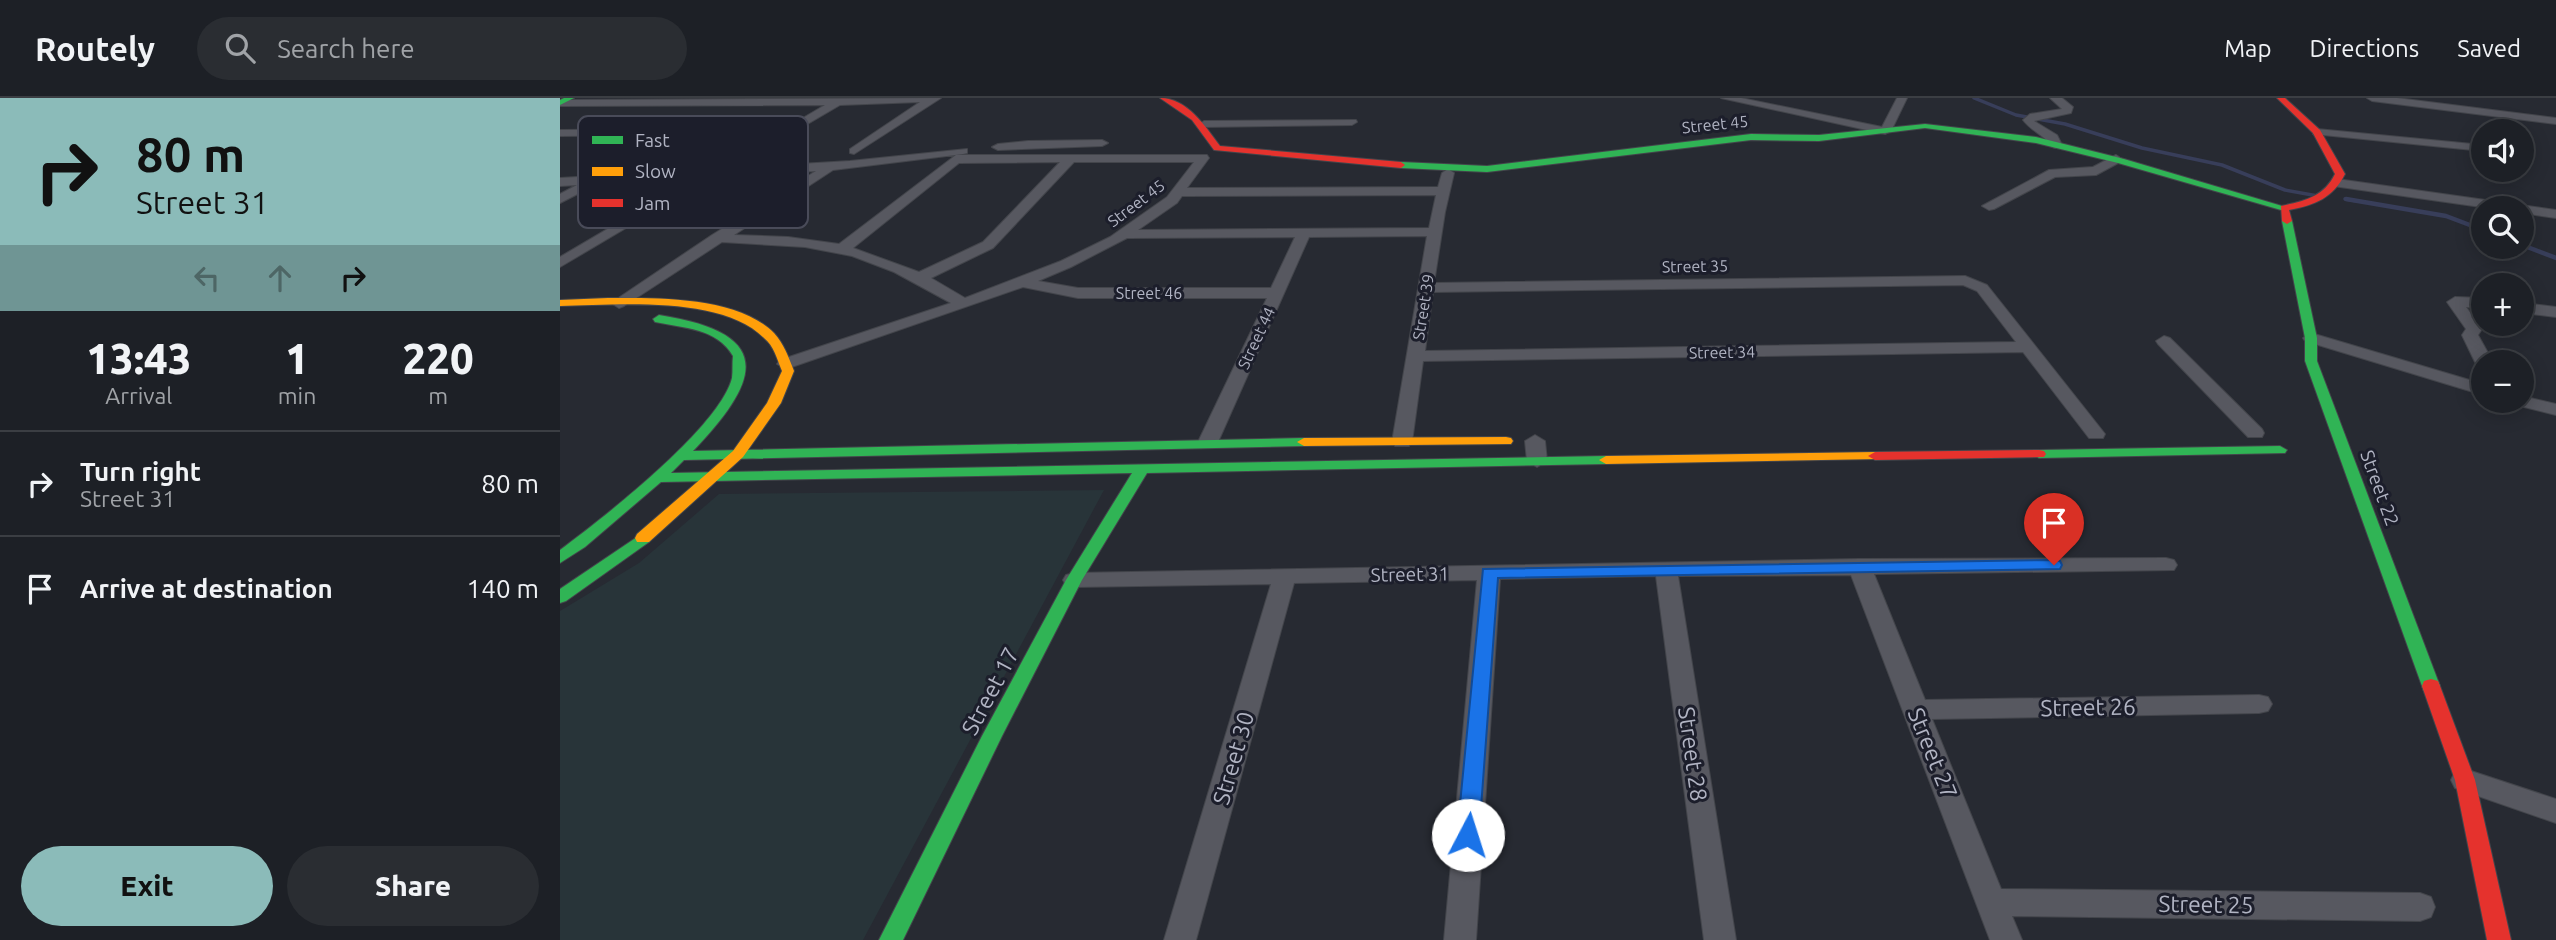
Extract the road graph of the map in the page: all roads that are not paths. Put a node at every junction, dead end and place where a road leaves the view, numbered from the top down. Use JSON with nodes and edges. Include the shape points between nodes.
{"nodes":[{"id":1,"x":570,"y":98,"type":"edge"},
{"id":2,"x":934,"y":98,"type":"edge"},
{"id":3,"x":1164,"y":98,"type":"edge"},
{"id":4,"x":1727,"y":98,"type":"edge"},
{"id":5,"x":1902,"y":98,"type":"edge"},
{"id":6,"x":2055,"y":98,"type":"edge"},
{"id":7,"x":2281,"y":98,"type":"edge"},
{"id":8,"x":2372,"y":98,"type":"edge"},
{"id":9,"x":2444,"y":98,"type":"edge"},
{"id":10,"x":841,"y":100,"type":"edge"},
{"id":11,"x":560,"y":103,"type":"edge"},
{"id":12,"x":2556,"y":110,"type":"edge"},
{"id":13,"x":808,"y":119,"type":"edge"},
{"id":14,"x":2556,"y":121,"type":"edge"},
{"id":15,"x":1352,"y":122,"type":"dead end"},
{"id":16,"x":1204,"y":124,"type":"junction"},
{"id":17,"x":1885,"y":131,"type":"junction"},
{"id":18,"x":2317,"y":132,"type":"junction"},
{"id":19,"x":560,"y":133,"type":"edge"},
{"id":20,"x":578,"y":133,"type":"edge"},
{"id":21,"x":578,"y":140,"type":"edge"},
{"id":22,"x":1112,"y":144,"type":"dead end"},
{"id":23,"x":1138,"y":145,"type":"dead end"},
{"id":24,"x":2056,"y":145,"type":"junction"},
{"id":25,"x":2471,"y":147,"type":"edge"},
{"id":26,"x":560,"y":148,"type":"edge"},
{"id":27,"x":1217,"y":148,"type":"junction"},
{"id":28,"x":854,"y":151,"type":"dead end"},
{"id":29,"x":1071,"y":158,"type":"junction"},
{"id":30,"x":2116,"y":159,"type":"junction"},
{"id":31,"x":830,"y":167,"type":"junction"},
{"id":32,"x":808,"y":168,"type":"edge"},
{"id":33,"x":1448,"y":173,"type":"dead end"},
{"id":34,"x":560,"y":181,"type":"edge"},
{"id":35,"x":578,"y":181,"type":"edge"},
{"id":36,"x":808,"y":181,"type":"edge"},
{"id":37,"x":2337,"y":183,"type":"junction"},
{"id":38,"x":578,"y":190,"type":"edge"},
{"id":39,"x":1443,"y":191,"type":"junction"},
{"id":40,"x":1179,"y":192,"type":"junction"},
{"id":41,"x":560,"y":199,"type":"edge"},
{"id":42,"x":1989,"y":206,"type":"dead end"},
{"id":43,"x":2284,"y":208,"type":"junction"},
{"id":44,"x":2556,"y":214,"type":"edge"},
{"id":45,"x":619,"y":228,"type":"edge"},
{"id":46,"x":734,"y":228,"type":"edge"},
{"id":47,"x":1435,"y":232,"type":"junction"},
{"id":48,"x":1304,"y":233,"type":"junction"},
{"id":49,"x":1125,"y":234,"type":"junction"},
{"id":50,"x":717,"y":239,"type":"junction"},
{"id":51,"x":842,"y":249,"type":"junction"},
{"id":52,"x":560,"y":263,"type":"edge"},
{"id":53,"x":919,"y":278,"type":"junction"},
{"id":54,"x":1022,"y":282,"type":"junction"},
{"id":55,"x":1426,"y":288,"type":"junction"},
{"id":56,"x":1276,"y":293,"type":"junction"},
{"id":57,"x":560,"y":303,"type":"edge"},
{"id":58,"x":619,"y":303,"type":"junction"},
{"id":59,"x":2471,"y":303,"type":"edge"},
{"id":60,"x":964,"y":304,"type":"junction"},
{"id":61,"x":2534,"y":309,"type":"edge"},
{"id":62,"x":2556,"y":312,"type":"edge"},
{"id":63,"x":560,"y":318,"type":"edge"},
{"id":64,"x":739,"y":318,"type":"junction"},
{"id":65,"x":2471,"y":325,"type":"edge"},
{"id":66,"x":707,"y":331,"type":"junction"},
{"id":67,"x":2471,"y":334,"type":"edge"},
{"id":68,"x":2311,"y":338,"type":"junction"},
{"id":69,"x":2164,"y":341,"type":"dead end"},
{"id":70,"x":2028,"y":347,"type":"junction"},
{"id":71,"x":2478,"y":350,"type":"edge"},
{"id":72,"x":1415,"y":356,"type":"junction"},
{"id":73,"x":786,"y":364,"type":"junction"},
{"id":74,"x":2471,"y":386,"type":"edge"},
{"id":75,"x":2534,"y":404,"type":"edge"},
{"id":76,"x":2556,"y":410,"type":"edge"},
{"id":77,"x":2228,"y":433,"type":"dead end"},
{"id":78,"x":2103,"y":434,"type":"joint"},
{"id":79,"x":2069,"y":435,"type":"dead end"},
{"id":80,"x":2260,"y":435,"type":"junction"},
{"id":81,"x":1208,"y":442,"type":"junction"},
{"id":82,"x":1402,"y":442,"type":"junction"},
{"id":83,"x":1540,"y":448,"type":"junction"},
{"id":84,"x":2280,"y":450,"type":"joint"},
{"id":85,"x":738,"y":454,"type":"junction"},
{"id":86,"x":681,"y":456,"type":"junction"},
{"id":87,"x":1142,"y":470,"type":"junction"},
{"id":88,"x":716,"y":476,"type":"junction"},
{"id":89,"x":659,"y":478,"type":"junction"},
{"id":90,"x":560,"y":558,"type":"edge"},
{"id":91,"x":2166,"y":565,"type":"dead end"},
{"id":92,"x":1859,"y":566,"type":"junction"},
{"id":93,"x":1666,"y":569,"type":"junction"},
{"id":94,"x":1489,"y":573,"type":"junction"},
{"id":95,"x":1286,"y":576,"type":"junction"},
{"id":96,"x":1074,"y":580,"type":"junction"},
{"id":97,"x":560,"y":597,"type":"edge"},
{"id":98,"x":2259,"y":704,"type":"dead end"},
{"id":99,"x":1916,"y":710,"type":"junction"},
{"id":100,"x":2465,"y":780,"type":"junction"},
{"id":101,"x":2556,"y":811,"type":"edge"},
{"id":102,"x":1992,"y":902,"type":"junction"},
{"id":103,"x":2420,"y":907,"type":"dead end"},
{"id":104,"x":891,"y":940,"type":"edge"},
{"id":105,"x":1180,"y":940,"type":"edge"},
{"id":106,"x":1460,"y":940,"type":"edge"},
{"id":107,"x":1720,"y":940,"type":"edge"},
{"id":108,"x":2006,"y":940,"type":"edge"},
{"id":109,"x":2499,"y":940,"type":"edge"}],
"edges":[{"from":1,"to":11,"type":"street"},
{"from":2,"to":10,"type":"street"},
{"from":2,"to":28,"type":"street"},
{"from":3,"to":16,"type":"street"},
{"from":4,"to":17,"type":"street"},
{"from":5,"to":17,"type":"street"},
{"from":6,"to":24,"type":"street","via":[[2067,111],[2031,118],[2035,128],[2053,137]]},
{"from":7,"to":18,"type":"street"},
{"from":8,"to":14,"type":"street"},
{"from":9,"to":12,"type":"street"},
{"from":10,"to":11,"type":"street"},
{"from":10,"to":13,"type":"street"},
{"from":15,"to":16,"type":"street"},
{"from":16,"to":27,"type":"street"},
{"from":17,"to":24,"type":"street","name":"Street 45","via":[[1925,126],[1983,130]]},
{"from":17,"to":27,"type":"street","name":"Street 45","via":[[1819,138],[1751,137],[1487,169]]},
{"from":18,"to":25,"type":"street"},
{"from":18,"to":37,"type":"street","via":[[2340,174]]},
{"from":19,"to":20,"type":"street"},
{"from":21,"to":26,"type":"street"},
{"from":22,"to":31,"type":"street","via":[[1028,144]]},
{"from":23,"to":27,"type":"street"},
{"from":24,"to":30,"type":"street","name":"Street 45"},
{"from":29,"to":40,"type":"street","name":"Street 45","via":[[1203,158]]},
{"from":29,"to":51,"type":"street","name":"Street 45","via":[[951,161]]},
{"from":29,"to":53,"type":"street","via":[[988,245]]},
{"from":30,"to":42,"type":"street","via":[[2096,171],[2053,173]]},
{"from":30,"to":43,"type":"street","name":"Street 45"},
{"from":31,"to":32,"type":"street"},
{"from":31,"to":36,"type":"street"},
{"from":33,"to":39,"type":"street","name":"Street 39"},
{"from":34,"to":35,"type":"street"},
{"from":37,"to":43,"type":"street","via":[[2311,203]]},
{"from":37,"to":44,"type":"street"},
{"from":38,"to":41,"type":"street"},
{"from":39,"to":40,"type":"street"},
{"from":39,"to":47,"type":"street","name":"Street 39"},
{"from":40,"to":49,"type":"street","name":"Street 45"},
{"from":43,"to":68,"type":"street","name":"Street 22"},
{"from":45,"to":52,"type":"street"},
{"from":46,"to":50,"type":"street"},
{"from":47,"to":48,"type":"street"},
{"from":47,"to":55,"type":"street","name":"Street 39"},
{"from":48,"to":49,"type":"street"},
{"from":48,"to":56,"type":"street","name":"Street 44"},
{"from":49,"to":54,"type":"street","name":"Street 45"},
{"from":50,"to":51,"type":"street"},
{"from":50,"to":58,"type":"street"},
{"from":51,"to":53,"type":"street"},
{"from":53,"to":60,"type":"street"},
{"from":54,"to":56,"type":"street","name":"Street 46","via":[[1078,293]]},
{"from":54,"to":60,"type":"street","name":"Street 45"},
{"from":55,"to":70,"type":"street","name":"Street 35","via":[[1965,280],[1982,288]]},
{"from":55,"to":72,"type":"street","name":"Street 39"},
{"from":56,"to":81,"type":"street","name":"Street 44"},
{"from":57,"to":58,"type":"street"},
{"from":58,"to":64,"type":"street","via":[[684,304]]},
{"from":59,"to":65,"type":"street","via":[[2455,302]]},
{"from":60,"to":73,"type":"street","name":"Street 45"},
{"from":61,"to":62,"type":"street"},
{"from":63,"to":66,"type":"street","via":[[654,317]]},
{"from":64,"to":66,"type":"street"},
{"from":64,"to":73,"type":"street","via":[[755,324],[778,344]]},
{"from":66,"to":86,"type":"street","via":[[721,337],[740,357],[742,369],[731,401]]},
{"from":67,"to":71,"type":"street"},
{"from":68,"to":74,"type":"street"},
{"from":68,"to":100,"type":"street","name":"Street 22","via":[[2311,361]]},
{"from":69,"to":80,"type":"street"},
{"from":70,"to":72,"type":"street","name":"Street 34"},
{"from":70,"to":78,"type":"street"},
{"from":72,"to":82,"type":"street","name":"Street 39"},
{"from":73,"to":85,"type":"street","via":[[788,371],[774,404]]},
{"from":75,"to":76,"type":"street"},
{"from":77,"to":80,"type":"street"},
{"from":78,"to":79,"type":"street"},
{"from":80,"to":84,"type":"street"},
{"from":81,"to":82,"type":"street"},
{"from":81,"to":85,"type":"street"},
{"from":82,"to":83,"type":"street"},
{"from":83,"to":84,"type":"street"},
{"from":83,"to":87,"type":"street"},
{"from":85,"to":86,"type":"street"},
{"from":85,"to":88,"type":"street"},
{"from":86,"to":89,"type":"street"},
{"from":87,"to":88,"type":"street"},
{"from":87,"to":96,"type":"street","name":"Street 17"},
{"from":88,"to":89,"type":"street"},
{"from":88,"to":97,"type":"street","via":[[652,531]]},
{"from":89,"to":90,"type":"street"},
{"from":91,"to":92,"type":"street","name":"Street 31"},
{"from":92,"to":93,"type":"street","name":"Street 31"},
{"from":92,"to":99,"type":"street","name":"Street 27"},
{"from":93,"to":94,"type":"street","name":"Street 31"},
{"from":93,"to":107,"type":"street","name":"Street 28"},
{"from":94,"to":95,"type":"street","name":"Street 31"},
{"from":94,"to":106,"type":"street"},
{"from":95,"to":96,"type":"street","name":"Street 31"},
{"from":95,"to":105,"type":"street","name":"Street 30"},
{"from":96,"to":104,"type":"street","name":"Street 17"},
{"from":98,"to":99,"type":"street","name":"Street 26"},
{"from":99,"to":102,"type":"street","name":"Street 27"},
{"from":100,"to":101,"type":"street"},
{"from":100,"to":109,"type":"street","name":"Street 22"},
{"from":102,"to":103,"type":"street","name":"Street 25"},
{"from":102,"to":108,"type":"street","name":"Street 27"}]}
